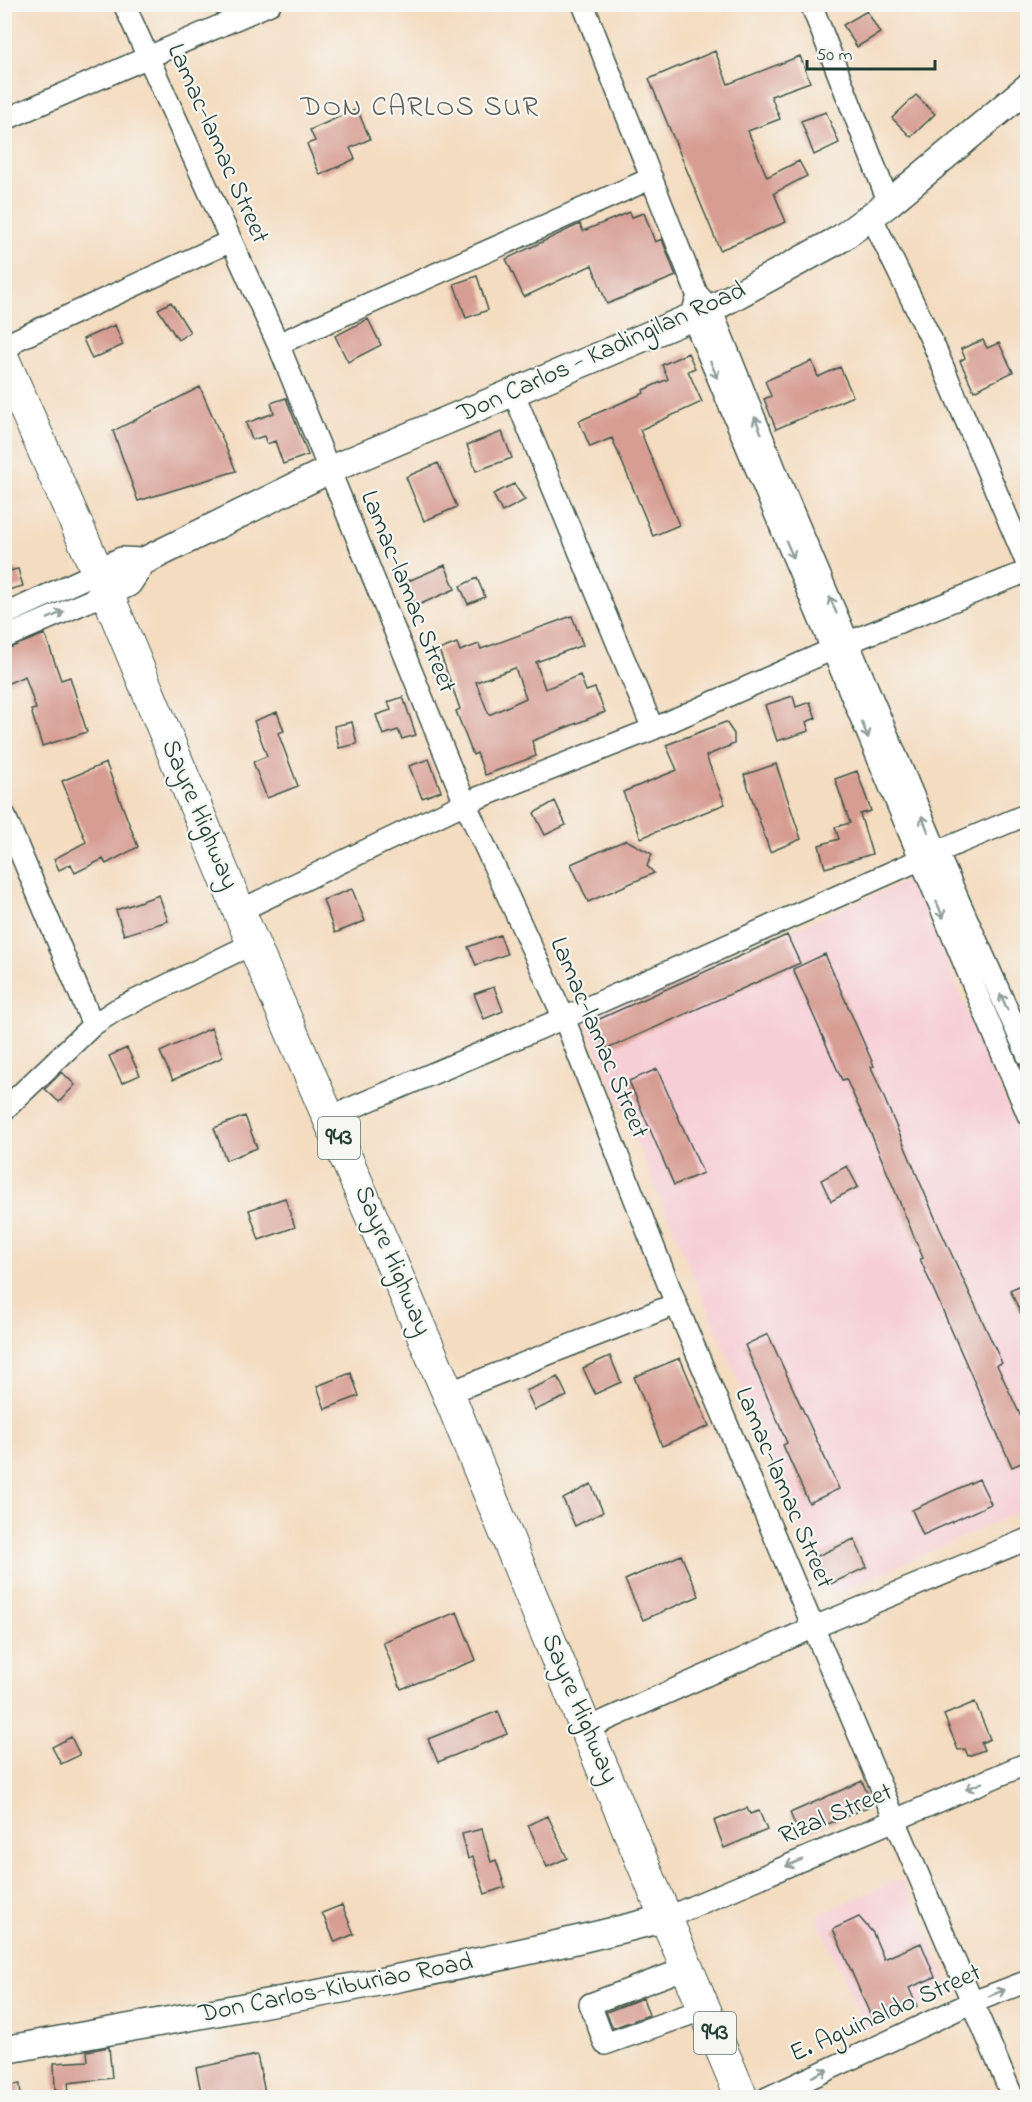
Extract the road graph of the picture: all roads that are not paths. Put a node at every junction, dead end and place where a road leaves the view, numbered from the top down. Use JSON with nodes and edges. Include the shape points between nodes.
{"nodes":[{"id":1,"x":124,"y":4,"type":"edge"},
{"id":2,"x":270,"y":4,"type":"edge"},
{"id":3,"x":583,"y":4,"type":"edge"},
{"id":4,"x":812,"y":4,"type":"edge"},
{"id":5,"x":148,"y":58,"type":"junction"},
{"id":6,"x":1028,"y":87,"type":"edge"},
{"id":7,"x":4,"y":120,"type":"edge"},
{"id":8,"x":652,"y":178,"type":"junction"},
{"id":9,"x":880,"y":209,"type":"junction"},
{"id":10,"x":231,"y":240,"type":"junction"},
{"id":11,"x":700,"y":306,"type":"junction"},
{"id":12,"x":278,"y":344,"type":"junction"},
{"id":13,"x":7,"y":349,"type":"edge"},
{"id":14,"x":514,"y":394,"type":"junction"},
{"id":15,"x":328,"y":470,"type":"junction"},
{"id":16,"x":1028,"y":566,"type":"edge"},
{"id":17,"x":1028,"y":571,"type":"edge"},
{"id":18,"x":102,"y":582,"type":"junction"},
{"id":19,"x":4,"y":615,"type":"edge"},
{"id":20,"x":4,"y":638,"type":"edge"},
{"id":21,"x":840,"y":646,"type":"junction"},
{"id":22,"x":653,"y":729,"type":"junction"},
{"id":23,"x":465,"y":803,"type":"junction"},
{"id":24,"x":4,"y":814,"type":"edge"},
{"id":25,"x":1028,"y":814,"type":"edge"},
{"id":26,"x":927,"y":856,"type":"junction"},
{"id":27,"x":239,"y":911,"type":"junction"},
{"id":28,"x":254,"y":943,"type":"junction"},
{"id":29,"x":564,"y":1018,"type":"junction"},
{"id":30,"x":93,"y":1025,"type":"junction"},
{"id":31,"x":1028,"y":1056,"type":"edge"},
{"id":32,"x":4,"y":1110,"type":"edge"},
{"id":33,"x":1028,"y":1115,"type":"edge"},
{"id":34,"x":330,"y":1118,"type":"junction"},
{"id":35,"x":676,"y":1304,"type":"junction"},
{"id":36,"x":448,"y":1393,"type":"junction"},
{"id":37,"x":1028,"y":1539,"type":"edge"},
{"id":38,"x":812,"y":1628,"type":"junction"},
{"id":39,"x":586,"y":1729,"type":"junction"},
{"id":40,"x":1028,"y":1763,"type":"edge"},
{"id":41,"x":895,"y":1820,"type":"junction"},
{"id":42,"x":666,"y":1918,"type":"junction"},
{"id":43,"x":687,"y":1968,"type":"junction"},
{"id":44,"x":1028,"y":1981,"type":"edge"},
{"id":45,"x":973,"y":2002,"type":"junction"},
{"id":46,"x":705,"y":2009,"type":"junction"},
{"id":47,"x":4,"y":2050,"type":"edge"},
{"id":48,"x":742,"y":2097,"type":"edge"},
{"id":49,"x":767,"y":2097,"type":"edge"},
{"id":50,"x":1012,"y":2097,"type":"edge"}],
"edges":[{"from":1,"to":5,"type":"street","name":"Lamac-lamac Street"},
{"from":2,"to":5,"type":"street"},
{"from":3,"to":8,"type":"street"},
{"from":4,"to":9,"type":"street"},
{"from":5,"to":7,"type":"street"},
{"from":5,"to":10,"type":"street","name":"Lamac-lamac Street"},
{"from":6,"to":9,"type":"main road","name":"Don Carlos - Kadingilan Road"},
{"from":8,"to":11,"type":"street"},
{"from":8,"to":12,"type":"street"},
{"from":9,"to":11,"type":"main road","name":"Don Carlos - Kadingilan Road","via":[[840,239]]},
{"from":9,"to":16,"type":"street"},
{"from":10,"to":12,"type":"street","name":"Lamac-lamac Street"},
{"from":10,"to":13,"type":"street"},
{"from":11,"to":14,"type":"main road","name":"Don Carlos - Kadingilan Road"},
{"from":11,"to":21,"type":"street"},
{"from":12,"to":15,"type":"street","name":"Lamac-lamac Street"},
{"from":13,"to":18,"type":"highway","name":"Sayre Highway","number":"943"},
{"from":14,"to":15,"type":"main road","name":"Don Carlos - Kadingilan Road"},
{"from":14,"to":22,"type":"street"},
{"from":15,"to":18,"type":"main road","name":"Don Carlos - Kadingilan Road","via":[[142,562],[122,561]]},
{"from":15,"to":23,"type":"street","name":"Lamac-lamac Street"},
{"from":17,"to":21,"type":"street"},
{"from":18,"to":19,"type":"street"},
{"from":20,"to":18,"type":"street","one_way":true},
{"from":18,"to":27,"type":"highway","name":"Sayre Highway","number":"943"},
{"from":21,"to":22,"type":"street"},
{"from":21,"to":26,"type":"street"},
{"from":22,"to":23,"type":"street"},
{"from":23,"to":27,"type":"street"},
{"from":23,"to":29,"type":"street","name":"Lamac-lamac Street"},
{"from":24,"to":30,"type":"street"},
{"from":25,"to":26,"type":"street"},
{"from":26,"to":29,"type":"street"},
{"from":31,"to":26,"type":"street","one_way":true},
{"from":26,"to":33,"type":"street","one_way":true},
{"from":27,"to":28,"type":"highway","name":"Sayre Highway","number":"943"},
{"from":28,"to":30,"type":"street"},
{"from":28,"to":34,"type":"highway","name":"Sayre Highway","number":"943"},
{"from":29,"to":34,"type":"street"},
{"from":29,"to":35,"type":"street","name":"Lamac-lamac Street"},
{"from":30,"to":32,"type":"street"},
{"from":34,"to":36,"type":"highway","name":"Sayre Highway","number":"943"},
{"from":35,"to":36,"type":"street"},
{"from":35,"to":38,"type":"street","name":"Lamac-lamac Street"},
{"from":36,"to":39,"type":"highway","name":"Sayre Highway","number":"943"},
{"from":37,"to":38,"type":"street"},
{"from":38,"to":39,"type":"street"},
{"from":38,"to":41,"type":"street","name":"Lamac-lamac Street"},
{"from":39,"to":42,"type":"highway","name":"Sayre Highway","number":"943"},
{"from":40,"to":41,"type":"street","name":"Rizal Street","one_way":true},
{"from":41,"to":42,"type":"street","name":"Rizal Street","one_way":true},
{"from":41,"to":45,"type":"street","name":"Lamac-lamac Street"},
{"from":42,"to":43,"type":"highway","name":"Sayre Highway","number":"943"},
{"from":42,"to":47,"type":"main road","name":"Don Carlos-Kiburiao Road","via":[[399,1979]]},
{"from":43,"to":46,"type":"highway","name":"Sayre Highway","number":"943"},
{"from":43,"to":46,"type":"street","via":[[590,2004],[606,2044]]},
{"from":45,"to":44,"type":"street","name":"E. Aguinaldo Street","one_way":true},
{"from":49,"to":45,"type":"street","name":"E. Aguinaldo Street","one_way":true},
{"from":45,"to":50,"type":"street","name":"Lamac-lamac Street"},
{"from":46,"to":48,"type":"highway","name":"Sayre Highway","number":"943"}]}
